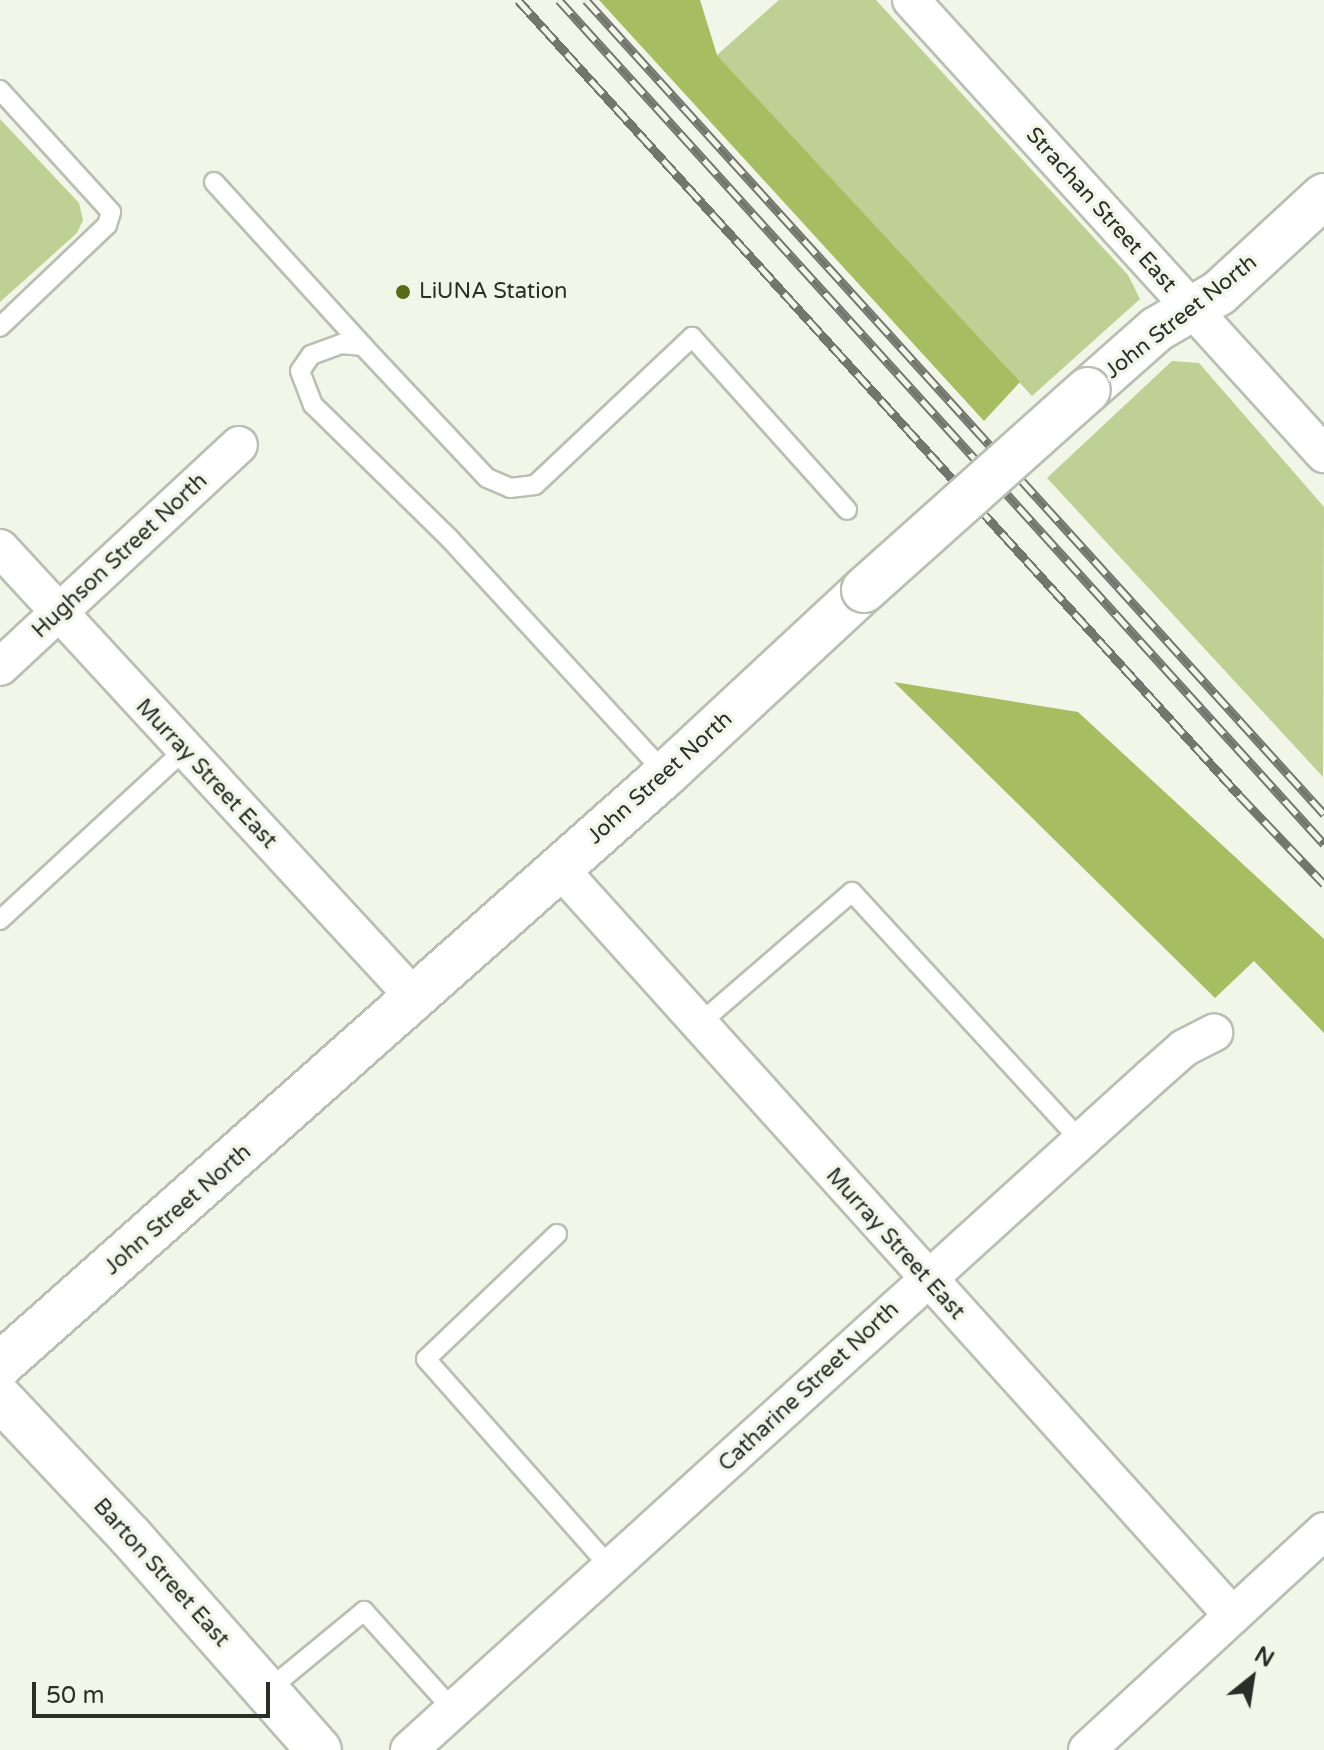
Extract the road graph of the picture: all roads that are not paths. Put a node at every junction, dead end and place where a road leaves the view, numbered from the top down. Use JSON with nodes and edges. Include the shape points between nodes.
{"nodes":[{"id":1,"x":911,"y":0,"type":"edge"},
{"id":2,"x":0,"y":90,"type":"edge"},
{"id":3,"x":214,"y":182,"type":"dead end"},
{"id":4,"x":1324,"y":196,"type":"edge"},
{"id":5,"x":1192,"y":311,"type":"junction"},
{"id":6,"x":0,"y":327,"type":"edge"},
{"id":7,"x":363,"y":346,"type":"junction"},
{"id":8,"x":239,"y":445,"type":"dead end"},
{"id":9,"x":1324,"y":454,"type":"edge"},
{"id":10,"x":847,"y":510,"type":"dead end"},
{"id":11,"x":0,"y":548,"type":"edge"},
{"id":12,"x":58,"y":614,"type":"junction"},
{"id":13,"x":0,"y":667,"type":"edge"},
{"id":14,"x":184,"y":750,"type":"junction"},
{"id":15,"x":666,"y":774,"type":"junction"},
{"id":16,"x":560,"y":869,"type":"junction"},
{"id":17,"x":0,"y":920,"type":"edge"},
{"id":18,"x":415,"y":998,"type":"junction"},
{"id":19,"x":699,"y":1024,"type":"junction"},
{"id":20,"x":1214,"y":1033,"type":"dead end"},
{"id":21,"x":1081,"y":1141,"type":"junction"},
{"id":22,"x":557,"y":1234,"type":"dead end"},
{"id":23,"x":927,"y":1279,"type":"junction"},
{"id":24,"x":0,"y":1365,"type":"edge"},
{"id":25,"x":0,"y":1398,"type":"edge"},
{"id":26,"x":1324,"y":1531,"type":"edge"},
{"id":27,"x":611,"y":1568,"type":"junction"},
{"id":28,"x":1233,"y":1616,"type":"junction"},
{"id":29,"x":267,"y":1691,"type":"junction"},
{"id":30,"x":454,"y":1711,"type":"junction"},
{"id":31,"x":419,"y":1747,"type":"edge"},
{"id":32,"x":319,"y":1750,"type":"edge"},
{"id":33,"x":1087,"y":1750,"type":"edge"}],
"edges":[{"from":1,"to":5,"type":"street","name":"Strachan Street East"},
{"from":2,"to":6,"type":"lane","via":[[111,212],[107,225]]},
{"from":3,"to":7,"type":"lane"},
{"from":4,"to":5,"type":"main road","name":"John Street North","via":[[1219,293]]},
{"from":5,"to":9,"type":"street","name":"Strachan Street East"},
{"from":5,"to":15,"type":"main road","name":"John Street North","bridge":true,"via":[[1157,329]]},
{"from":7,"to":10,"type":"lane","via":[[487,478],[510,488],[535,485],[692,337]]},
{"from":7,"to":15,"type":"lane","via":[[341,344],[311,355],[300,371],[313,405],[450,539]]},
{"from":8,"to":12,"type":"street","name":"Hughson Street North"},
{"from":11,"to":12,"type":"street","name":"Murray Street East"},
{"from":12,"to":13,"type":"street","name":"Hughson Street North"},
{"from":12,"to":14,"type":"street","name":"Murray Street East"},
{"from":14,"to":17,"type":"lane"},
{"from":14,"to":18,"type":"street","name":"Murray Street East"},
{"from":15,"to":16,"type":"main road","name":"John Street North"},
{"from":16,"to":18,"type":"main road","name":"John Street North"},
{"from":16,"to":19,"type":"street","name":"Murray Street East"},
{"from":18,"to":24,"type":"main road","name":"John Street North"},
{"from":19,"to":21,"type":"lane","via":[[852,892]]},
{"from":19,"to":23,"type":"street","name":"Murray Street East"},
{"from":20,"to":21,"type":"street","name":"Catharine Street North","via":[[1184,1048]]},
{"from":21,"to":23,"type":"street","name":"Catharine Street North"},
{"from":22,"to":27,"type":"lane","via":[[426,1359]]},
{"from":23,"to":27,"type":"street","name":"Catharine Street North"},
{"from":23,"to":28,"type":"street","name":"Murray Street East"},
{"from":25,"to":29,"type":"main road","name":"Barton Street East"},
{"from":26,"to":28,"type":"street"},
{"from":27,"to":30,"type":"street","name":"Catharine Street North"},
{"from":28,"to":33,"type":"street"},
{"from":29,"to":30,"type":"lane","via":[[364,1611]]},
{"from":29,"to":32,"type":"main road","name":"Barton Street East"},
{"from":30,"to":31,"type":"street","name":"Catharine Street North"}]}
